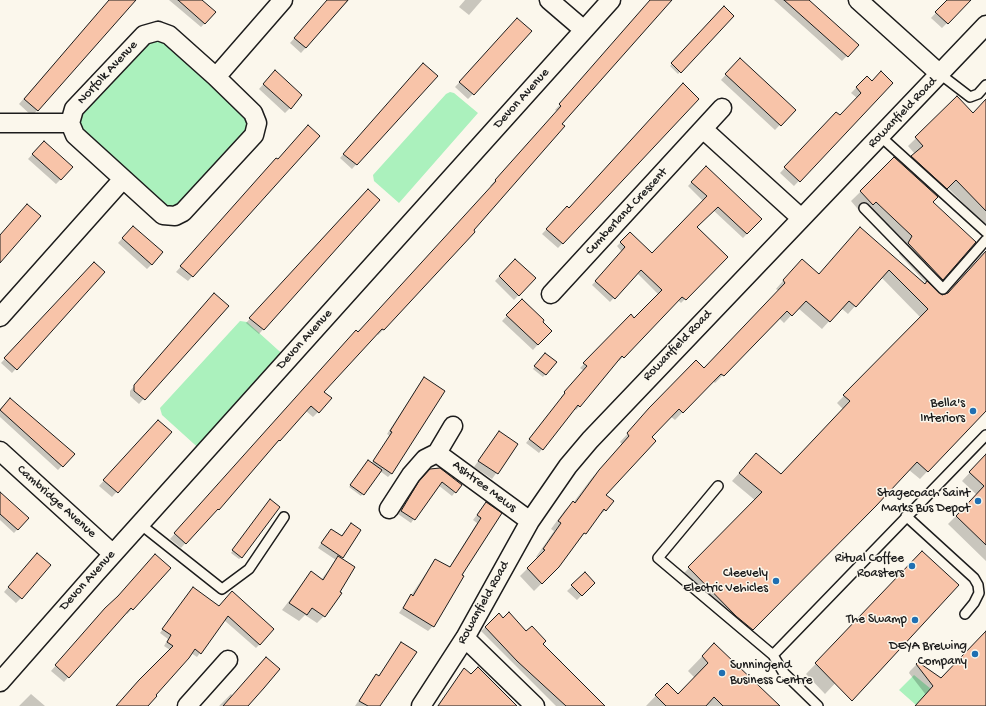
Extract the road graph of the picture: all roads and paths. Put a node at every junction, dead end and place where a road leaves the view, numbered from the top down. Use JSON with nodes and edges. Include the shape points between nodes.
{"nodes":[{"id":1,"x":283,"y":0,"type":"edge"},
{"id":2,"x":549,"y":0,"type":"edge"},
{"id":3,"x":611,"y":0,"type":"edge"},
{"id":4,"x":858,"y":0,"type":"edge"},
{"id":5,"x":986,"y":25,"type":"edge"},
{"id":6,"x":584,"y":30,"type":"junction"},
{"id":7,"x":940,"y":74,"type":"junction"},
{"id":8,"x":216,"y":77,"type":"junction"},
{"id":9,"x":986,"y":85,"type":"edge"},
{"id":10,"x":722,"y":108,"type":"dead end"},
{"id":11,"x":0,"y":123,"type":"edge"},
{"id":12,"x":70,"y":123,"type":"junction"},
{"id":13,"x":704,"y":129,"type":"junction"},
{"id":14,"x":880,"y":136,"type":"junction"},
{"id":15,"x":123,"y":179,"type":"junction"},
{"id":16,"x":864,"y":208,"type":"dead end"},
{"id":17,"x":801,"y":218,"type":"junction"},
{"id":18,"x":986,"y":232,"type":"edge"},
{"id":19,"x":986,"y":240,"type":"edge"},
{"id":20,"x":551,"y":294,"type":"dead end"},
{"id":21,"x":0,"y":317,"type":"edge"},
{"id":22,"x":453,"y":426,"type":"dead end"},
{"id":23,"x":986,"y":435,"type":"edge"},
{"id":24,"x":0,"y":451,"type":"edge"},
{"id":25,"x":437,"y":453,"type":"junction"},
{"id":26,"x":718,"y":486,"type":"dead end"},
{"id":27,"x":389,"y":509,"type":"dead end"},
{"id":28,"x":906,"y":516,"type":"junction"},
{"id":29,"x":284,"y":517,"type":"dead end"},
{"id":30,"x":530,"y":521,"type":"junction"},
{"id":31,"x":140,"y":524,"type":"junction"},
{"id":32,"x":113,"y":554,"type":"junction"},
{"id":33,"x":965,"y":614,"type":"dead end"},
{"id":34,"x":465,"y":638,"type":"junction"},
{"id":35,"x":773,"y":655,"type":"junction"},
{"id":36,"x":228,"y":660,"type":"dead end"},
{"id":37,"x":0,"y":682,"type":"edge"},
{"id":38,"x":187,"y":706,"type":"edge"},
{"id":39,"x":421,"y":706,"type":"edge"},
{"id":40,"x":535,"y":706,"type":"edge"},
{"id":41,"x":818,"y":706,"type":"edge"}],
"edges":[{"from":1,"to":8,"type":"street"},
{"from":2,"to":6,"type":"street"},
{"from":3,"to":6,"type":"street","name":"Devon Avenue"},
{"from":4,"to":7,"type":"street"},
{"from":5,"to":7,"type":"street","name":"Rowanfield Road"},
{"from":6,"to":31,"type":"street","name":"Devon Avenue"},
{"from":7,"to":9,"type":"lane","via":[[970,97],[978,94]]},
{"from":7,"to":14,"type":"street","name":"Rowanfield Road"},
{"from":8,"to":12,"type":"street","name":"Norfolk Avenue","via":[[169,35],[158,31],[148,32],[74,109]]},
{"from":8,"to":15,"type":"street","name":"Norfolk Avenue","via":[[253,114],[257,123],[254,135],[183,212],[175,216],[163,215]]},
{"from":10,"to":13,"type":"street","name":"Cumberland Crescent"},
{"from":11,"to":12,"type":"street"},
{"from":12,"to":15,"type":"street","name":"Norfolk Avenue","via":[[75,135]]},
{"from":13,"to":17,"type":"street"},
{"from":13,"to":20,"type":"street","name":"Cumberland Crescent"},
{"from":14,"to":17,"type":"street","name":"Rowanfield Road"},
{"from":14,"to":18,"type":"lane"},
{"from":15,"to":21,"type":"street"},
{"from":16,"to":19,"type":"lane","via":[[943,289]]},
{"from":17,"to":30,"type":"street","name":"Rowanfield Road","via":[[607,420],[568,466]]},
{"from":22,"to":25,"type":"street"},
{"from":23,"to":28,"type":"lane"},
{"from":24,"to":32,"type":"street","name":"Cambridge Avenue"},
{"from":25,"to":27,"type":"street","via":[[425,459],[411,475]]},
{"from":25,"to":30,"type":"street","name":"Ashtree Mews"},
{"from":26,"to":35,"type":"lane","via":[[658,558]]},
{"from":28,"to":33,"type":"lane","via":[[974,578],[978,585],[978,593]]},
{"from":28,"to":35,"type":"lane"},
{"from":29,"to":31,"type":"lane","via":[[249,569],[222,589]]},
{"from":30,"to":34,"type":"street","name":"Rowanfield Road"},
{"from":31,"to":32,"type":"street","name":"Devon Avenue"},
{"from":32,"to":37,"type":"street","name":"Devon Avenue"},
{"from":34,"to":39,"type":"street","name":"Rowanfield Road"},
{"from":34,"to":40,"type":"street"},
{"from":35,"to":41,"type":"lane","via":[[783,672]]},
{"from":36,"to":38,"type":"street"}]}
